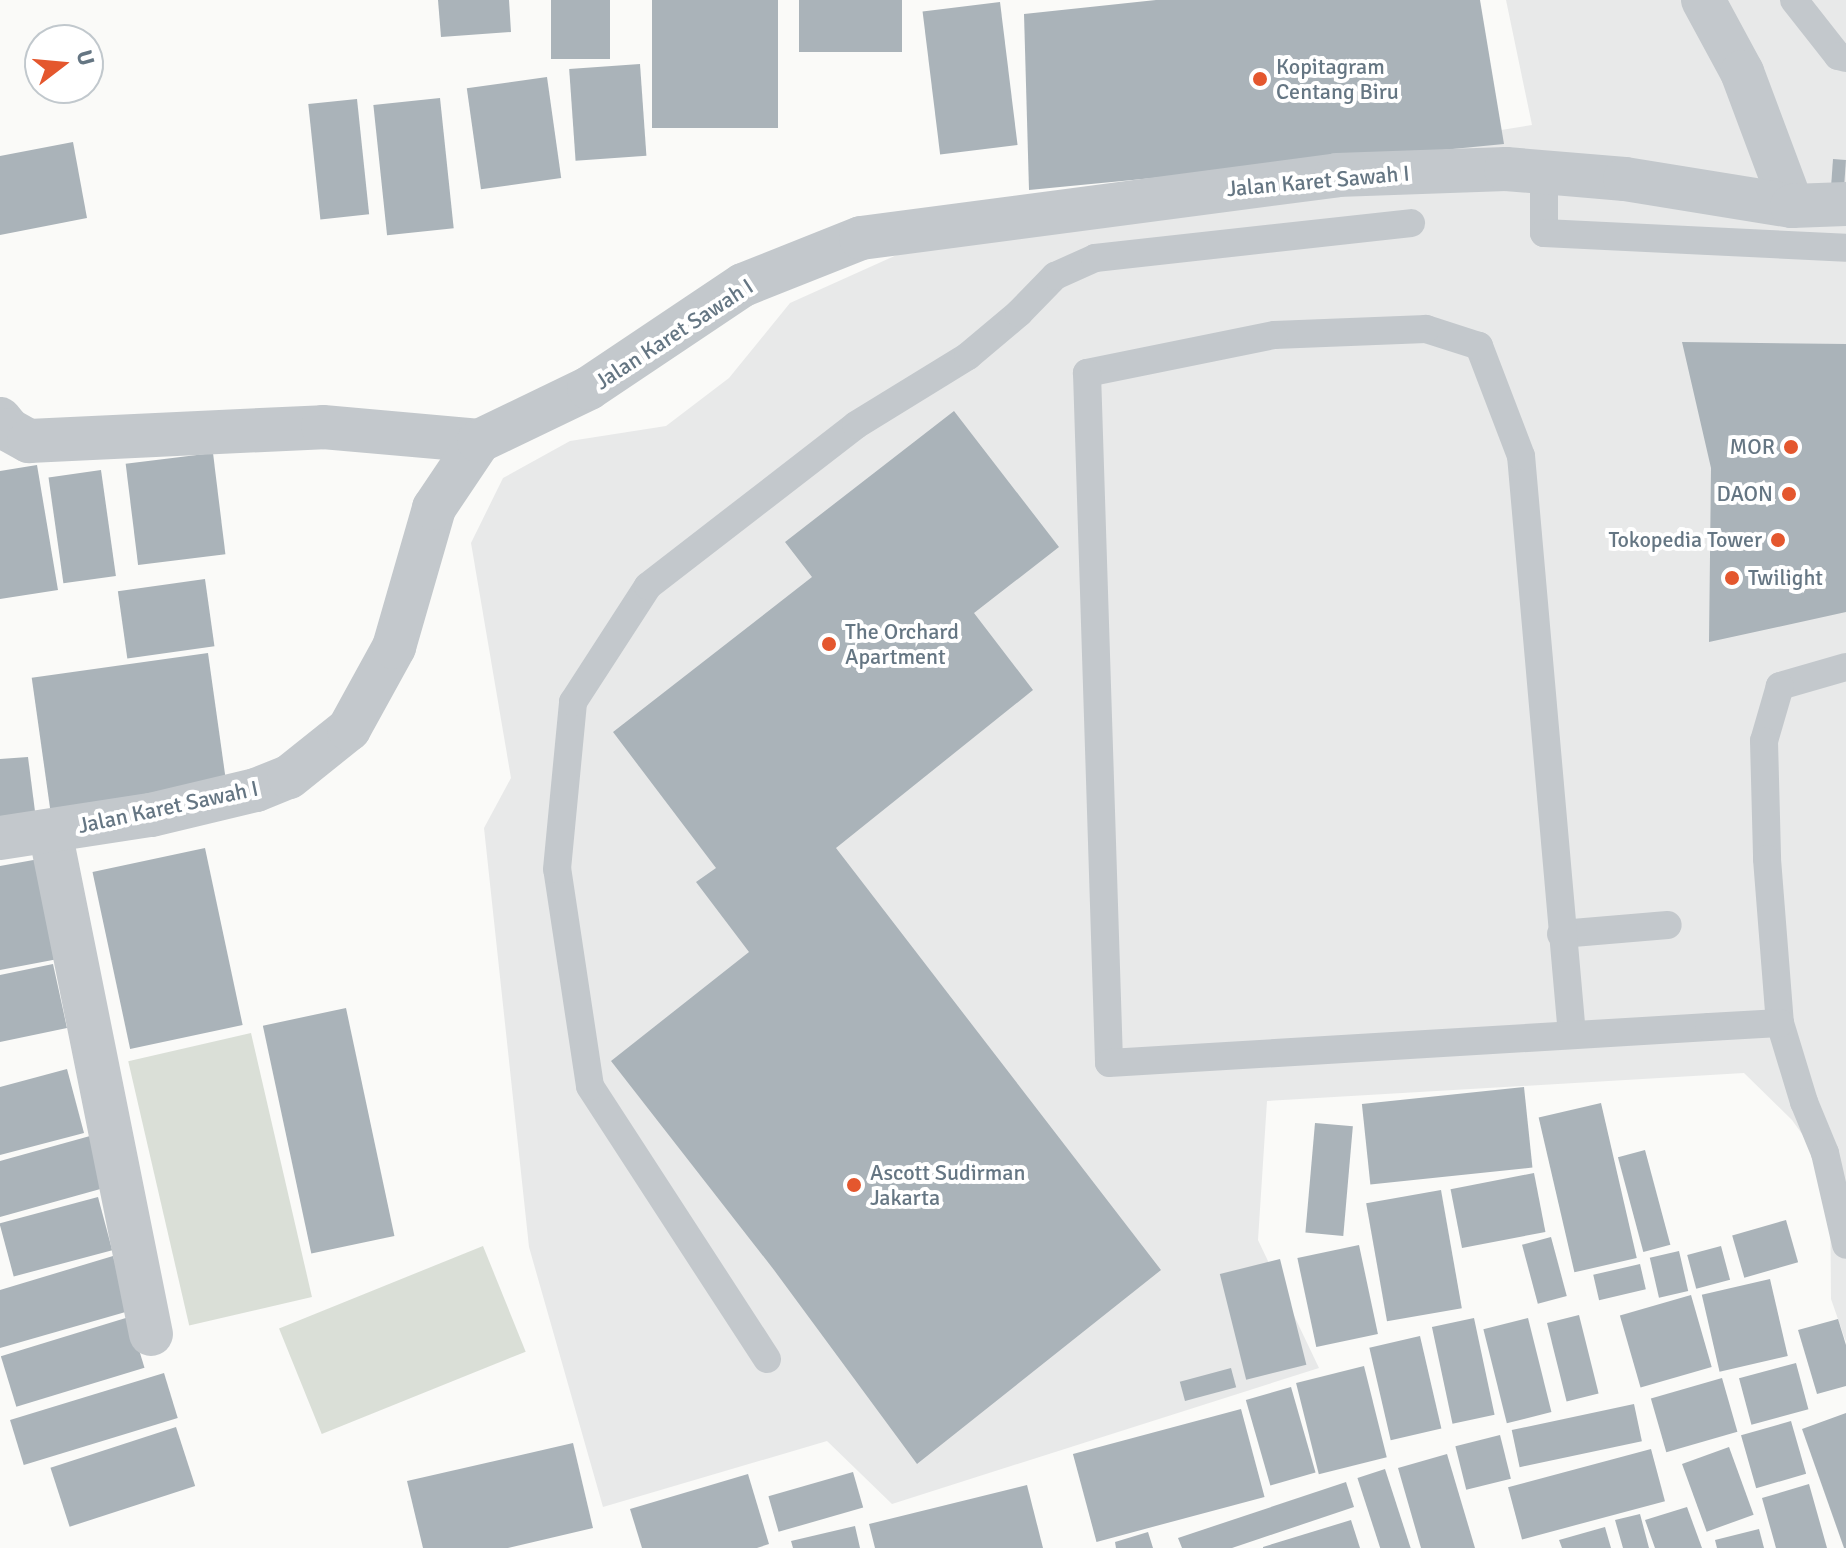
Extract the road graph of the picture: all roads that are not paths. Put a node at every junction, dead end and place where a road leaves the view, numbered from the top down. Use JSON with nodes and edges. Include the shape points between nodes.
{"nodes":[{"id":1,"x":1703,"y":0,"type":"edge"},
{"id":2,"x":1794,"y":0,"type":"edge"},
{"id":3,"x":1846,"y":58,"type":"edge"},
{"id":4,"x":1544,"y":172,"type":"junction"},
{"id":5,"x":1731,"y":196,"type":"junction"},
{"id":6,"x":1846,"y":204,"type":"edge"},
{"id":7,"x":1792,"y":206,"type":"junction"},
{"id":8,"x":1411,"y":223,"type":"dead end"},
{"id":9,"x":1678,"y":240,"type":"junction"},
{"id":10,"x":1846,"y":248,"type":"edge"},
{"id":11,"x":0,"y":419,"type":"edge"},
{"id":12,"x":479,"y":441,"type":"junction"},
{"id":13,"x":1841,"y":673,"type":"edge"},
{"id":14,"x":50,"y":831,"type":"junction"},
{"id":15,"x":0,"y":838,"type":"edge"},
{"id":16,"x":1668,"y":925,"type":"dead end"},
{"id":17,"x":1561,"y":934,"type":"junction"},
{"id":18,"x":1780,"y":1023,"type":"junction"},
{"id":19,"x":1572,"y":1035,"type":"junction"},
{"id":20,"x":1835,"y":1151,"type":"edge"},
{"id":21,"x":1846,"y":1245,"type":"edge"},
{"id":22,"x":151,"y":1334,"type":"dead end"},
{"id":23,"x":767,"y":1359,"type":"dead end"}],
"edges":[{"from":1,"to":7,"type":"street","via":[[1742,72]]},
{"from":2,"to":3,"type":"lane","via":[[1838,56]]},
{"from":4,"to":5,"type":"street","name":"Jalan Karet Sawah I"},
{"from":4,"to":9,"type":"lane","via":[[1544,233]]},
{"from":4,"to":12,"type":"street","name":"Jalan Karet Sawah I","via":[[1337,175],[861,238],[743,285],[589,388]]},
{"from":5,"to":7,"type":"street","name":"Jalan Karet Sawah I"},
{"from":5,"to":9,"type":"lane"},
{"from":6,"to":7,"type":"street","name":"Jalan Karet Sawah I"},
{"from":8,"to":23,"type":"lane","via":[[1095,258],[1055,276],[968,356],[856,425],[648,586],[573,702],[557,869],[590,1086]]},
{"from":9,"to":10,"type":"lane"},
{"from":11,"to":12,"type":"street","via":[[29,441],[323,427]]},
{"from":12,"to":14,"type":"street","name":"Jalan Karet Sawah I","via":[[434,508],[394,647],[349,729],[289,777],[256,790],[151,815]]},
{"from":13,"to":18,"type":"lane","via":[[1780,686],[1764,741]]},
{"from":14,"to":15,"type":"street","name":"Jalan Karet Sawah I"},
{"from":14,"to":22,"type":"street"},
{"from":16,"to":17,"type":"lane"},
{"from":17,"to":19,"type":"lane"},
{"from":17,"to":19,"type":"lane","via":[[1521,456],[1479,346],[1426,329],[1274,335],[1087,373],[1109,1063]]},
{"from":18,"to":19,"type":"lane"},
{"from":18,"to":20,"type":"lane","via":[[1804,1102]]},
{"from":20,"to":21,"type":"lane"}]}
